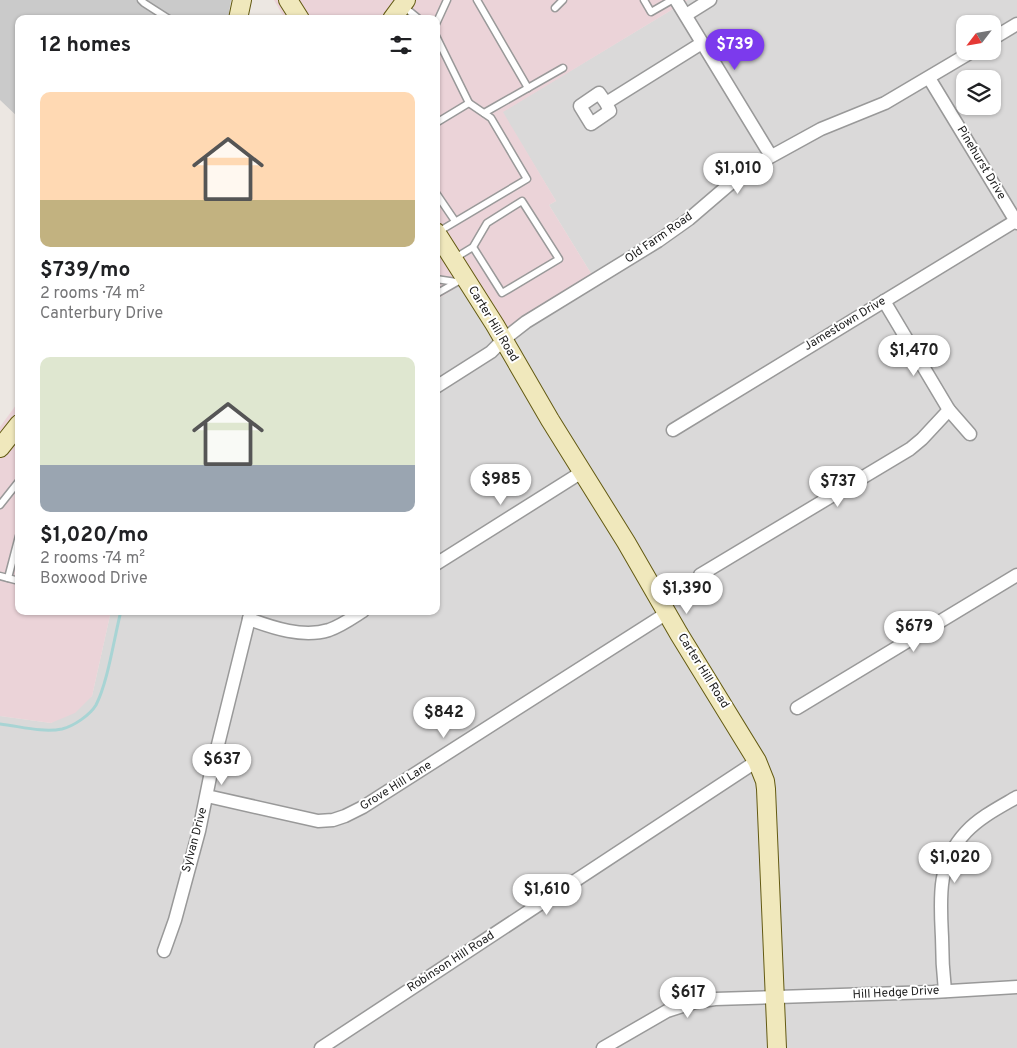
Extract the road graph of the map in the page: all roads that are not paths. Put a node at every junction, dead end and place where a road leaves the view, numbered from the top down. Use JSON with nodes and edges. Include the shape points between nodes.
{"nodes":[{"id":1,"x":141,"y":0,"type":"edge"},
{"id":2,"x":242,"y":0,"type":"edge"},
{"id":3,"x":288,"y":0,"type":"edge"},
{"id":4,"x":447,"y":0,"type":"edge"},
{"id":5,"x":477,"y":0,"type":"edge"},
{"id":6,"x":563,"y":0,"type":"edge"},
{"id":7,"x":644,"y":0,"type":"edge"},
{"id":8,"x":672,"y":0,"type":"edge"},
{"id":9,"x":676,"y":0,"type":"edge"},
{"id":10,"x":710,"y":0,"type":"edge"},
{"id":11,"x":400,"y":8,"type":"edge"},
{"id":12,"x":555,"y":8,"type":"dead end"},
{"id":13,"x":163,"y":15,"type":"edge"},
{"id":14,"x":239,"y":15,"type":"edge"},
{"id":15,"x":297,"y":15,"type":"edge"},
{"id":16,"x":412,"y":15,"type":"edge"},
{"id":17,"x":440,"y":15,"type":"edge"},
{"id":18,"x":686,"y":15,"type":"junction"},
{"id":19,"x":1017,"y":24,"type":"edge"},
{"id":20,"x":1001,"y":34,"type":"edge"},
{"id":21,"x":702,"y":43,"type":"junction"},
{"id":22,"x":440,"y":44,"type":"edge"},
{"id":23,"x":958,"y":60,"type":"edge"},
{"id":24,"x":563,"y":68,"type":"dead end"},
{"id":25,"x":929,"y":78,"type":"junction"},
{"id":26,"x":528,"y":88,"type":"junction"},
{"id":27,"x":469,"y":102,"type":"junction"},
{"id":28,"x":606,"y":103,"type":"dead end"},
{"id":29,"x":484,"y":113,"type":"junction"},
{"id":30,"x":440,"y":120,"type":"edge"},
{"id":31,"x":772,"y":156,"type":"junction"},
{"id":32,"x":440,"y":199,"type":"edge"},
{"id":33,"x":455,"y":221,"type":"junction"},
{"id":34,"x":1016,"y":221,"type":"edge"},
{"id":35,"x":440,"y":230,"type":"edge"},
{"id":36,"x":440,"y":238,"type":"edge"},
{"id":37,"x":473,"y":247,"type":"junction"},
{"id":38,"x":454,"y":259,"type":"junction"},
{"id":39,"x":440,"y":278,"type":"edge"},
{"id":40,"x":460,"y":280,"type":"junction"},
{"id":41,"x":440,"y":292,"type":"edge"},
{"id":42,"x":884,"y":301,"type":"junction"},
{"id":43,"x":503,"y":340,"type":"junction"},
{"id":44,"x":440,"y":384,"type":"edge"},
{"id":45,"x":950,"y":410,"type":"junction"},
{"id":46,"x":673,"y":430,"type":"dead end"},
{"id":47,"x":970,"y":434,"type":"dead end"},
{"id":48,"x":582,"y":472,"type":"junction"},
{"id":49,"x":15,"y":486,"type":"edge"},
{"id":50,"x":0,"y":505,"type":"edge"},
{"id":51,"x":15,"y":551,"type":"edge"},
{"id":52,"x":440,"y":561,"type":"edge"},
{"id":53,"x":700,"y":574,"type":"dead end"},
{"id":54,"x":1017,"y":575,"type":"edge"},
{"id":55,"x":0,"y":576,"type":"edge"},
{"id":56,"x":8,"y":578,"type":"junction"},
{"id":57,"x":15,"y":580,"type":"edge"},
{"id":58,"x":667,"y":613,"type":"junction"},
{"id":59,"x":250,"y":615,"type":"edge"},
{"id":60,"x":356,"y":615,"type":"edge"},
{"id":61,"x":797,"y":708,"type":"dead end"},
{"id":62,"x":757,"y":761,"type":"junction"},
{"id":63,"x":206,"y":796,"type":"junction"},
{"id":64,"x":1017,"y":797,"type":"edge"},
{"id":65,"x":164,"y":951,"type":"dead end"},
{"id":66,"x":1017,"y":987,"type":"edge"},
{"id":67,"x":945,"y":991,"type":"junction"},
{"id":68,"x":775,"y":998,"type":"junction"},
{"id":69,"x":321,"y":1048,"type":"edge"},
{"id":70,"x":603,"y":1048,"type":"edge"},
{"id":71,"x":777,"y":1048,"type":"edge"}],
"edges":[{"from":1,"to":13,"type":"lane"},
{"from":2,"to":14,"type":"main road"},
{"from":3,"to":15,"type":"main road"},
{"from":4,"to":17,"type":"lane"},
{"from":5,"to":26,"type":"lane"},
{"from":6,"to":12,"type":"lane"},
{"from":7,"to":8,"type":"lane","via":[[651,12]]},
{"from":9,"to":18,"type":"street"},
{"from":10,"to":18,"type":"street"},
{"from":11,"to":16,"type":"lane"},
{"from":18,"to":21,"type":"street"},
{"from":19,"to":20,"type":"street"},
{"from":21,"to":28,"type":"street"},
{"from":21,"to":31,"type":"street"},
{"from":22,"to":27,"type":"lane"},
{"from":23,"to":25,"type":"street","name":"Old Farm Road"},
{"from":24,"to":26,"type":"lane"},
{"from":25,"to":31,"type":"street","name":"Old Farm Road","via":[[885,103],[821,129]]},
{"from":25,"to":34,"type":"street","name":"Pinehurst Drive"},
{"from":26,"to":29,"type":"lane"},
{"from":27,"to":29,"type":"lane"},
{"from":27,"to":30,"type":"lane"},
{"from":29,"to":33,"type":"lane","via":[[491,118],[527,179]]},
{"from":31,"to":43,"type":"street","name":"Old Farm Road","via":[[731,183],[658,241],[526,322]]},
{"from":32,"to":33,"type":"lane"},
{"from":33,"to":35,"type":"lane"},
{"from":34,"to":42,"type":"street","name":"Jamestown Drive"},
{"from":36,"to":38,"type":"main road","name":"Carter Hill Road"},
{"from":37,"to":37,"type":"lane","via":[[487,223],[522,201],[559,259],[502,294]]},
{"from":37,"to":38,"type":"lane"},
{"from":38,"to":40,"type":"main road","name":"Carter Hill Road"},
{"from":39,"to":40,"type":"lane"},
{"from":40,"to":41,"type":"lane"},
{"from":40,"to":43,"type":"main road","name":"Carter Hill Road"},
{"from":42,"to":45,"type":"street"},
{"from":42,"to":46,"type":"street","name":"Jamestown Drive"},
{"from":43,"to":44,"type":"street","via":[[491,352]]},
{"from":43,"to":48,"type":"main road","name":"Carter Hill Road"},
{"from":45,"to":47,"type":"street"},
{"from":45,"to":53,"type":"street","via":[[910,449]]},
{"from":48,"to":52,"type":"street"},
{"from":48,"to":58,"type":"main road","name":"Carter Hill Road"},
{"from":49,"to":50,"type":"lane"},
{"from":51,"to":56,"type":"lane"},
{"from":54,"to":61,"type":"street"},
{"from":55,"to":56,"type":"lane"},
{"from":56,"to":57,"type":"lane"},
{"from":58,"to":62,"type":"main road","name":"Carter Hill Road"},
{"from":58,"to":63,"type":"street","name":"Grove Hill Lane","via":[[345,816],[333,820],[309,820]]},
{"from":59,"to":60,"type":"street","via":[[292,631],[313,633],[337,627]]},
{"from":59,"to":63,"type":"street","name":"Sylvan Drive"},
{"from":62,"to":68,"type":"main road","name":"Carter Hill Road","via":[[766,789]]},
{"from":62,"to":69,"type":"street","name":"Robinson Hill Road"},
{"from":63,"to":65,"type":"street","name":"Sylvan Drive","via":[[175,920]]},
{"from":64,"to":67,"type":"street","via":[[967,831],[944,871],[940,895]]},
{"from":66,"to":67,"type":"street","name":"Hill Hedge Drive"},
{"from":67,"to":68,"type":"street","name":"Hill Hedge Drive"},
{"from":68,"to":70,"type":"street","name":"Hill Hedge Drive","via":[[715,999],[677,1007]]},
{"from":68,"to":71,"type":"main road","name":"Carter Hill Road"}]}
